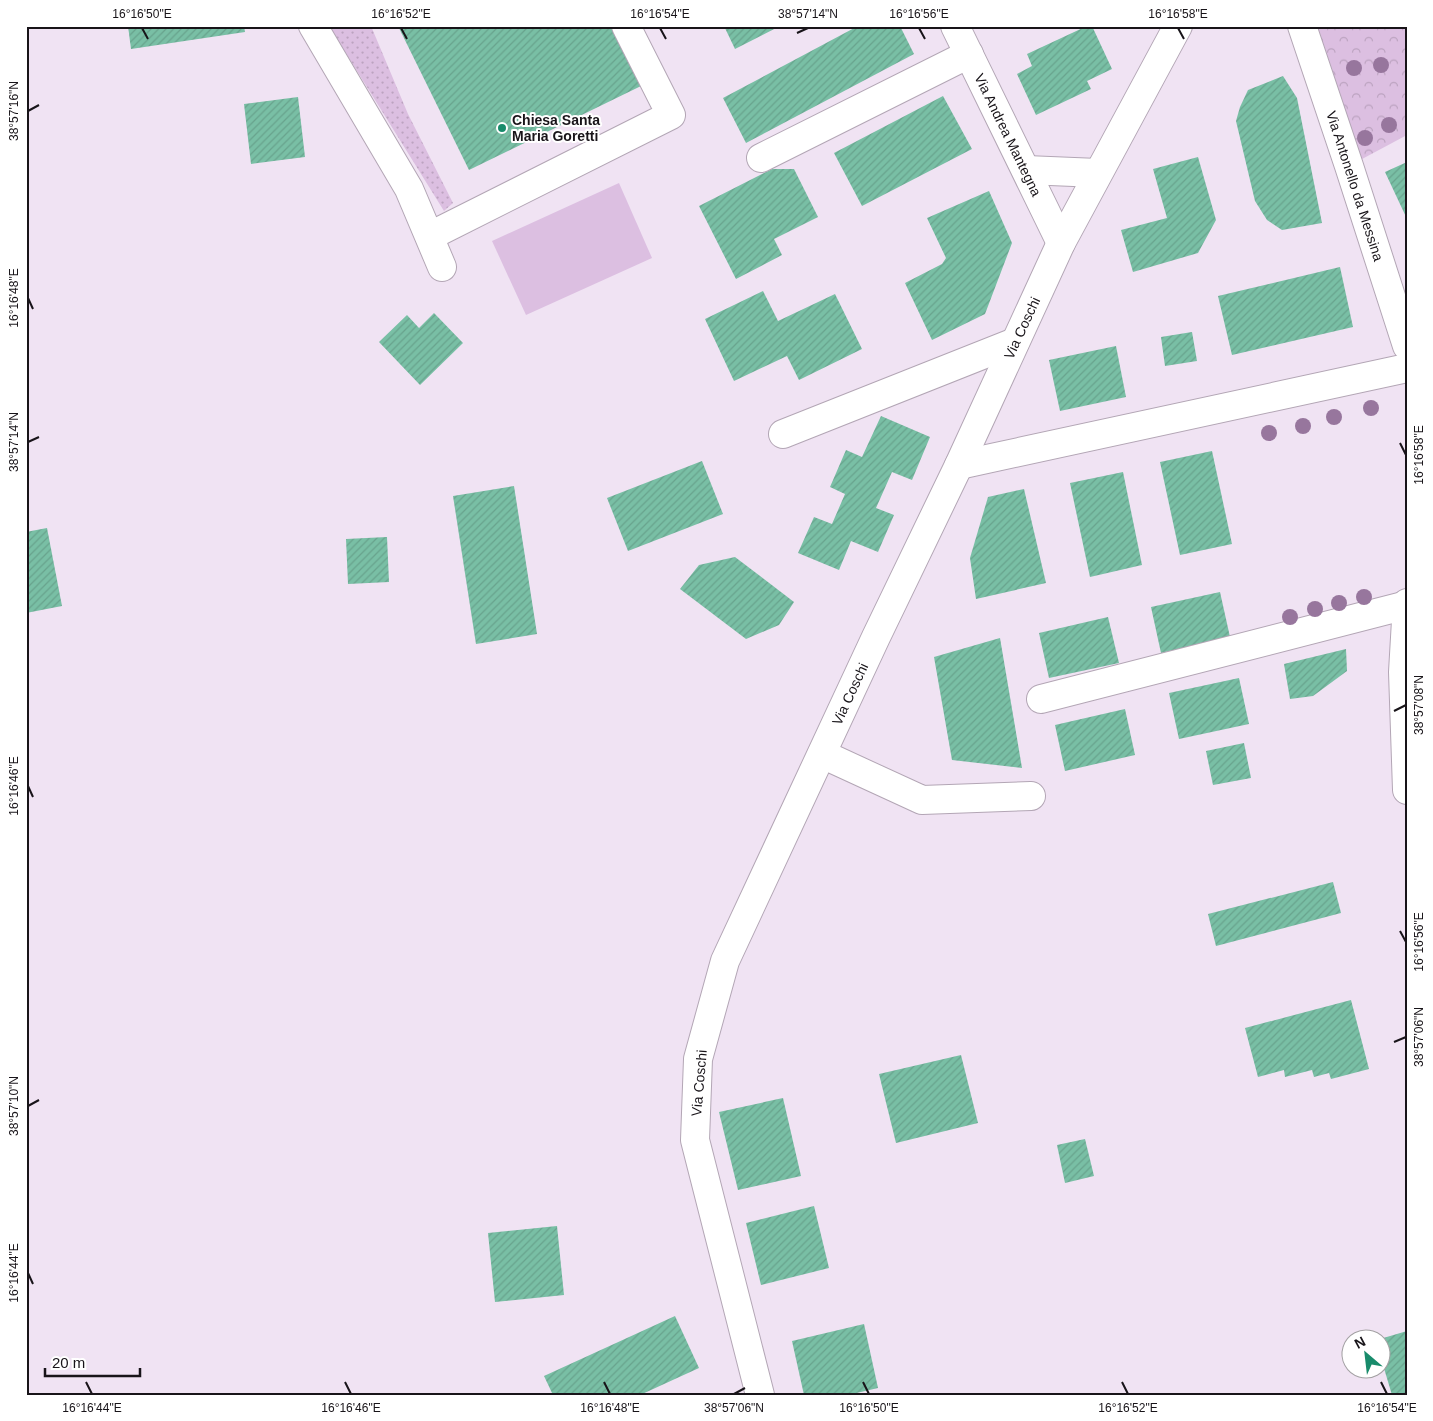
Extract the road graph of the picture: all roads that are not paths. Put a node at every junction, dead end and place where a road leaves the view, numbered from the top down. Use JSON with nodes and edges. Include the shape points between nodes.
{"nodes":[{"id":1,"x":313,"y":26,"type":"edge"},
{"id":2,"x":626,"y":26,"type":"edge"},
{"id":3,"x":955,"y":26,"type":"edge"},
{"id":4,"x":1302,"y":26,"type":"edge"},
{"id":5,"x":1179,"y":28,"type":"edge"},
{"id":6,"x":969,"y":54,"type":"junction"},
{"id":7,"x":761,"y":158,"type":"dead end"},
{"id":8,"x":1026,"y":170,"type":"junction"},
{"id":9,"x":1098,"y":173,"type":"junction"},
{"id":10,"x":430,"y":236,"type":"junction"},
{"id":11,"x":1061,"y":243,"type":"junction"},
{"id":12,"x":442,"y":267,"type":"dead end"},
{"id":13,"x":1016,"y":342,"type":"junction"},
{"id":14,"x":1407,"y":346,"type":"edge"},
{"id":15,"x":1407,"y":368,"type":"edge"},
{"id":16,"x":783,"y":434,"type":"dead end"},
{"id":17,"x":959,"y":466,"type":"junction"},
{"id":18,"x":1407,"y":604,"type":"edge"},
{"id":19,"x":1042,"y":699,"type":"dead end"},
{"id":20,"x":822,"y":754,"type":"junction"},
{"id":21,"x":1407,"y":790,"type":"edge"},
{"id":22,"x":1031,"y":796,"type":"dead end"},
{"id":23,"x":760,"y":1395,"type":"edge"}],
"edges":[{"from":1,"to":10,"type":"street","via":[[409,189]]},
{"from":2,"to":10,"type":"street","via":[[670,115]]},
{"from":3,"to":6,"type":"street","name":"Via Andrea Mantegna"},
{"from":4,"to":14,"type":"street","name":"Via Antonello da Messina"},
{"from":5,"to":9,"type":"street","name":"Via Coschi"},
{"from":6,"to":7,"type":"street"},
{"from":6,"to":8,"type":"street","name":"Via Andrea Mantegna"},
{"from":8,"to":9,"type":"street"},
{"from":8,"to":11,"type":"street","name":"Via Andrea Mantegna"},
{"from":9,"to":11,"type":"street","name":"Via Coschi"},
{"from":10,"to":12,"type":"street"},
{"from":11,"to":13,"type":"street","name":"Via Coschi"},
{"from":13,"to":16,"type":"street"},
{"from":13,"to":17,"type":"street","name":"Via Coschi"},
{"from":15,"to":17,"type":"street"},
{"from":17,"to":20,"type":"street","name":"Via Coschi"},
{"from":18,"to":19,"type":"street"},
{"from":18,"to":21,"type":"street","via":[[1403,672]]},
{"from":20,"to":22,"type":"street","via":[[922,800]]},
{"from":20,"to":23,"type":"street","name":"Via Coschi","via":[[725,960],[698,1059],[695,1140]]}]}
